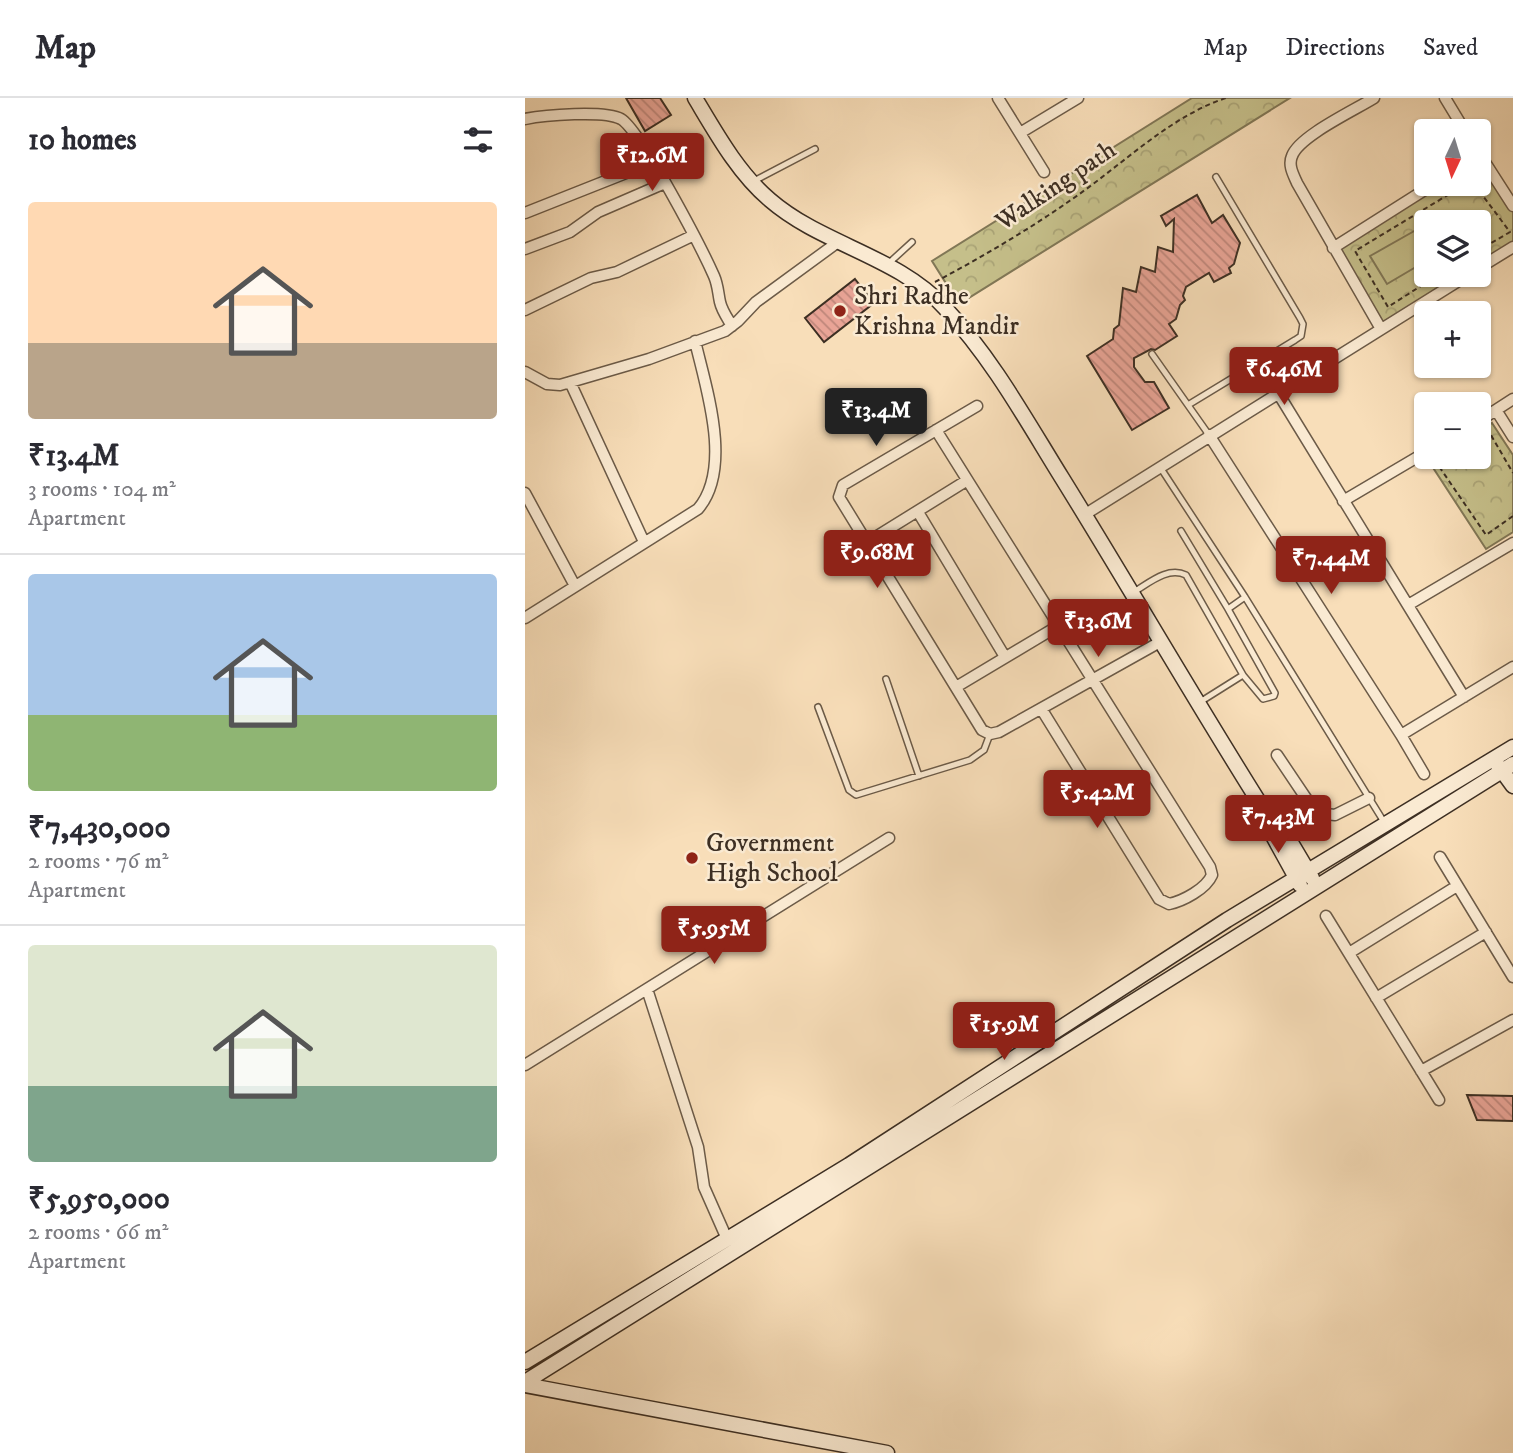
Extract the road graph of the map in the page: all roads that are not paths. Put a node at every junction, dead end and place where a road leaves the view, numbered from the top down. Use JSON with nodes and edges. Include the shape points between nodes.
{"nodes":[{"id":1,"x":695,"y":98,"type":"edge"},
{"id":2,"x":999,"y":98,"type":"edge"},
{"id":3,"x":1078,"y":98,"type":"edge"},
{"id":4,"x":1374,"y":98,"type":"edge"},
{"id":5,"x":1445,"y":98,"type":"edge"},
{"id":6,"x":525,"y":119,"type":"edge"},
{"id":7,"x":1458,"y":119,"type":"edge"},
{"id":8,"x":1020,"y":132,"type":"junction"},
{"id":9,"x":814,"y":149,"type":"dead end"},
{"id":10,"x":650,"y":158,"type":"junction"},
{"id":11,"x":1044,"y":172,"type":"dead end"},
{"id":12,"x":1491,"y":172,"type":"edge"},
{"id":13,"x":1216,"y":177,"type":"dead end"},
{"id":14,"x":665,"y":183,"type":"junction"},
{"id":15,"x":751,"y":183,"type":"junction"},
{"id":16,"x":1415,"y":196,"type":"edge"},
{"id":17,"x":1513,"y":206,"type":"edge"},
{"id":18,"x":525,"y":213,"type":"edge"},
{"id":19,"x":692,"y":236,"type":"junction"},
{"id":20,"x":838,"y":242,"type":"junction"},
{"id":21,"x":912,"y":242,"type":"dead end"},
{"id":22,"x":1513,"y":247,"type":"edge"},
{"id":23,"x":1333,"y":248,"type":"junction"},
{"id":24,"x":525,"y":249,"type":"edge"},
{"id":25,"x":1491,"y":261,"type":"edge"},
{"id":26,"x":887,"y":265,"type":"junction"},
{"id":27,"x":1449,"y":287,"type":"edge"},
{"id":28,"x":525,"y":310,"type":"edge"},
{"id":29,"x":732,"y":327,"type":"junction"},
{"id":30,"x":1381,"y":329,"type":"junction"},
{"id":31,"x":695,"y":341,"type":"junction"},
{"id":32,"x":1152,"y":355,"type":"dead end"},
{"id":33,"x":525,"y":372,"type":"edge"},
{"id":34,"x":570,"y":382,"type":"junction"},
{"id":35,"x":1278,"y":393,"type":"junction"},
{"id":36,"x":1513,"y":400,"type":"edge"},
{"id":37,"x":1188,"y":405,"type":"junction"},
{"id":38,"x":977,"y":406,"type":"dead end"},
{"id":39,"x":1496,"y":411,"type":"junction"},
{"id":40,"x":1491,"y":414,"type":"edge"},
{"id":41,"x":936,"y":430,"type":"junction"},
{"id":42,"x":1209,"y":435,"type":"junction"},
{"id":43,"x":1513,"y":437,"type":"edge"},
{"id":44,"x":1414,"y":459,"type":"edge"},
{"id":45,"x":1160,"y":467,"type":"junction"},
{"id":46,"x":966,"y":481,"type":"junction"},
{"id":47,"x":525,"y":493,"type":"edge"},
{"id":48,"x":1343,"y":501,"type":"junction"},
{"id":49,"x":918,"y":513,"type":"junction"},
{"id":50,"x":1084,"y":514,"type":"junction"},
{"id":51,"x":1181,"y":531,"type":"dead end"},
{"id":52,"x":644,"y":542,"type":"junction"},
{"id":53,"x":1513,"y":542,"type":"edge"},
{"id":54,"x":866,"y":543,"type":"junction"},
{"id":55,"x":575,"y":586,"type":"junction"},
{"id":56,"x":1132,"y":593,"type":"junction"},
{"id":57,"x":1245,"y":597,"type":"junction"},
{"id":58,"x":1408,"y":605,"type":"junction"},
{"id":59,"x":1228,"y":610,"type":"junction"},
{"id":60,"x":525,"y":618,"type":"edge"},
{"id":61,"x":1058,"y":626,"type":"junction"},
{"id":62,"x":1160,"y":642,"type":"junction"},
{"id":63,"x":1005,"y":657,"type":"junction"},
{"id":64,"x":1513,"y":667,"type":"edge"},
{"id":65,"x":1243,"y":675,"type":"junction"},
{"id":66,"x":886,"y":679,"type":"dead end"},
{"id":67,"x":1092,"y":680,"type":"junction"},
{"id":68,"x":956,"y":687,"type":"junction"},
{"id":69,"x":1465,"y":697,"type":"junction"},
{"id":70,"x":1196,"y":704,"type":"junction"},
{"id":71,"x":818,"y":708,"type":"dead end"},
{"id":72,"x":1042,"y":710,"type":"junction"},
{"id":73,"x":990,"y":734,"type":"junction"},
{"id":74,"x":1401,"y":735,"type":"junction"},
{"id":75,"x":1513,"y":747,"type":"edge"},
{"id":76,"x":1277,"y":755,"type":"dead end"},
{"id":77,"x":1503,"y":765,"type":"edge"},
{"id":78,"x":1424,"y":774,"type":"dead end"},
{"id":79,"x":919,"y":776,"type":"junction"},
{"id":80,"x":1513,"y":786,"type":"edge"},
{"id":81,"x":1369,"y":798,"type":"junction"},
{"id":82,"x":1385,"y":824,"type":"junction"},
{"id":83,"x":889,"y":838,"type":"dead end"},
{"id":84,"x":1440,"y":857,"type":"dead end"},
{"id":85,"x":1302,"y":874,"type":"junction"},
{"id":86,"x":1457,"y":886,"type":"junction"},
{"id":87,"x":1311,"y":891,"type":"junction"},
{"id":88,"x":1326,"y":916,"type":"dead end"},
{"id":89,"x":1486,"y":932,"type":"junction"},
{"id":90,"x":1349,"y":953,"type":"junction"},
{"id":91,"x":1513,"y":977,"type":"edge"},
{"id":92,"x":647,"y":989,"type":"junction"},
{"id":93,"x":1376,"y":998,"type":"junction"},
{"id":94,"x":1513,"y":1020,"type":"edge"},
{"id":95,"x":525,"y":1065,"type":"edge"},
{"id":96,"x":1421,"y":1071,"type":"junction"},
{"id":97,"x":1439,"y":1100,"type":"dead end"},
{"id":98,"x":727,"y":1239,"type":"junction"},
{"id":99,"x":525,"y":1362,"type":"edge"},
{"id":100,"x":525,"y":1383,"type":"edge"},
{"id":101,"x":815,"y":1446,"type":"edge"},
{"id":102,"x":887,"y":1453,"type":"edge"}],
"edges":[{"from":1,"to":15,"type":"main road"},
{"from":2,"to":8,"type":"street"},
{"from":3,"to":8,"type":"street"},
{"from":4,"to":23,"type":"street","via":[[1308,137],[1292,155],[1297,183]]},
{"from":5,"to":7,"type":"street"},
{"from":6,"to":10,"type":"street","via":[[614,116],[635,133]]},
{"from":8,"to":11,"type":"street"},
{"from":9,"to":15,"type":"lane"},
{"from":10,"to":14,"type":"street"},
{"from":10,"to":18,"type":"street","via":[[631,171]]},
{"from":12,"to":17,"type":"street"},
{"from":13,"to":37,"type":"lane","via":[[1303,328],[1301,336]]},
{"from":14,"to":19,"type":"street"},
{"from":14,"to":24,"type":"street","via":[[610,206],[570,232]]},
{"from":15,"to":20,"type":"main road","via":[[771,202]]},
{"from":16,"to":23,"type":"street"},
{"from":19,"to":28,"type":"street"},
{"from":19,"to":29,"type":"street","via":[[715,277],[720,304]]},
{"from":20,"to":26,"type":"main road"},
{"from":20,"to":29,"type":"street","via":[[756,302]]},
{"from":21,"to":26,"type":"lane"},
{"from":22,"to":25,"type":"street"},
{"from":23,"to":30,"type":"street"},
{"from":26,"to":50,"type":"main road","via":[[944,306],[966,332]]},
{"from":27,"to":30,"type":"street"},
{"from":29,"to":31,"type":"street"},
{"from":30,"to":35,"type":"street"},
{"from":31,"to":34,"type":"street"},
{"from":31,"to":52,"type":"street","via":[[711,408],[712,481],[698,509]]},
{"from":32,"to":37,"type":"lane"},
{"from":33,"to":34,"type":"street","via":[[547,384]]},
{"from":34,"to":52,"type":"street"},
{"from":35,"to":42,"type":"street"},
{"from":35,"to":48,"type":"street"},
{"from":36,"to":39,"type":"street"},
{"from":37,"to":42,"type":"lane"},
{"from":38,"to":41,"type":"street"},
{"from":39,"to":40,"type":"street"},
{"from":39,"to":43,"type":"street"},
{"from":41,"to":46,"type":"street"},
{"from":41,"to":54,"type":"street","via":[[839,490],[843,506]]},
{"from":42,"to":45,"type":"street"},
{"from":42,"to":74,"type":"street"},
{"from":44,"to":48,"type":"street"},
{"from":45,"to":50,"type":"street"},
{"from":45,"to":57,"type":"lane"},
{"from":46,"to":49,"type":"street"},
{"from":46,"to":61,"type":"street"},
{"from":47,"to":55,"type":"street"},
{"from":48,"to":58,"type":"street"},
{"from":49,"to":54,"type":"street"},
{"from":49,"to":63,"type":"street"},
{"from":50,"to":56,"type":"main road"},
{"from":51,"to":59,"type":"lane"},
{"from":52,"to":55,"type":"street"},
{"from":53,"to":58,"type":"street"},
{"from":54,"to":68,"type":"street"},
{"from":55,"to":60,"type":"street"},
{"from":56,"to":62,"type":"main road"},
{"from":56,"to":65,"type":"lane","via":[[1166,573],[1186,575]]},
{"from":57,"to":59,"type":"lane"},
{"from":57,"to":81,"type":"lane"},
{"from":58,"to":69,"type":"street"},
{"from":59,"to":65,"type":"lane","via":[[1274,696],[1263,699]]},
{"from":61,"to":63,"type":"street"},
{"from":61,"to":67,"type":"street"},
{"from":62,"to":67,"type":"street"},
{"from":62,"to":70,"type":"main road"},
{"from":63,"to":68,"type":"street"},
{"from":64,"to":69,"type":"street"},
{"from":65,"to":70,"type":"lane"},
{"from":66,"to":79,"type":"lane"},
{"from":67,"to":72,"type":"street"},
{"from":67,"to":72,"type":"street","via":[[1210,867],[1211,878],[1177,902],[1159,899]]},
{"from":68,"to":73,"type":"street","via":[[982,730]]},
{"from":69,"to":74,"type":"street"},
{"from":70,"to":85,"type":"main road","via":[[1269,818],[1272,834]]},
{"from":71,"to":79,"type":"lane","via":[[849,790],[856,796]]},
{"from":72,"to":73,"type":"street"},
{"from":73,"to":79,"type":"lane","via":[[978,755]]},
{"from":74,"to":78,"type":"street"},
{"from":75,"to":77,"type":"main road"},
{"from":76,"to":81,"type":"street","via":[[1316,813],[1335,815]]},
{"from":77,"to":80,"type":"main road"},
{"from":77,"to":82,"type":"main road"},
{"from":77,"to":87,"type":"main road"},
{"from":81,"to":82,"type":"lane"},
{"from":82,"to":85,"type":"main road"},
{"from":83,"to":92,"type":"street"},
{"from":84,"to":86,"type":"street"},
{"from":85,"to":87,"type":"main road"},
{"from":85,"to":98,"type":"main road"},
{"from":86,"to":89,"type":"street"},
{"from":86,"to":90,"type":"street"},
{"from":87,"to":100,"type":"main road"},
{"from":88,"to":90,"type":"street"},
{"from":89,"to":91,"type":"street"},
{"from":89,"to":93,"type":"street"},
{"from":90,"to":93,"type":"street"},
{"from":92,"to":95,"type":"street"},
{"from":92,"to":98,"type":"street","via":[[698,1147],[704,1187]]},
{"from":93,"to":96,"type":"street"},
{"from":94,"to":96,"type":"street"},
{"from":96,"to":97,"type":"street"},
{"from":98,"to":99,"type":"main road"},
{"from":100,"to":101,"type":"main road"},
{"from":101,"to":102,"type":"main road"}]}
